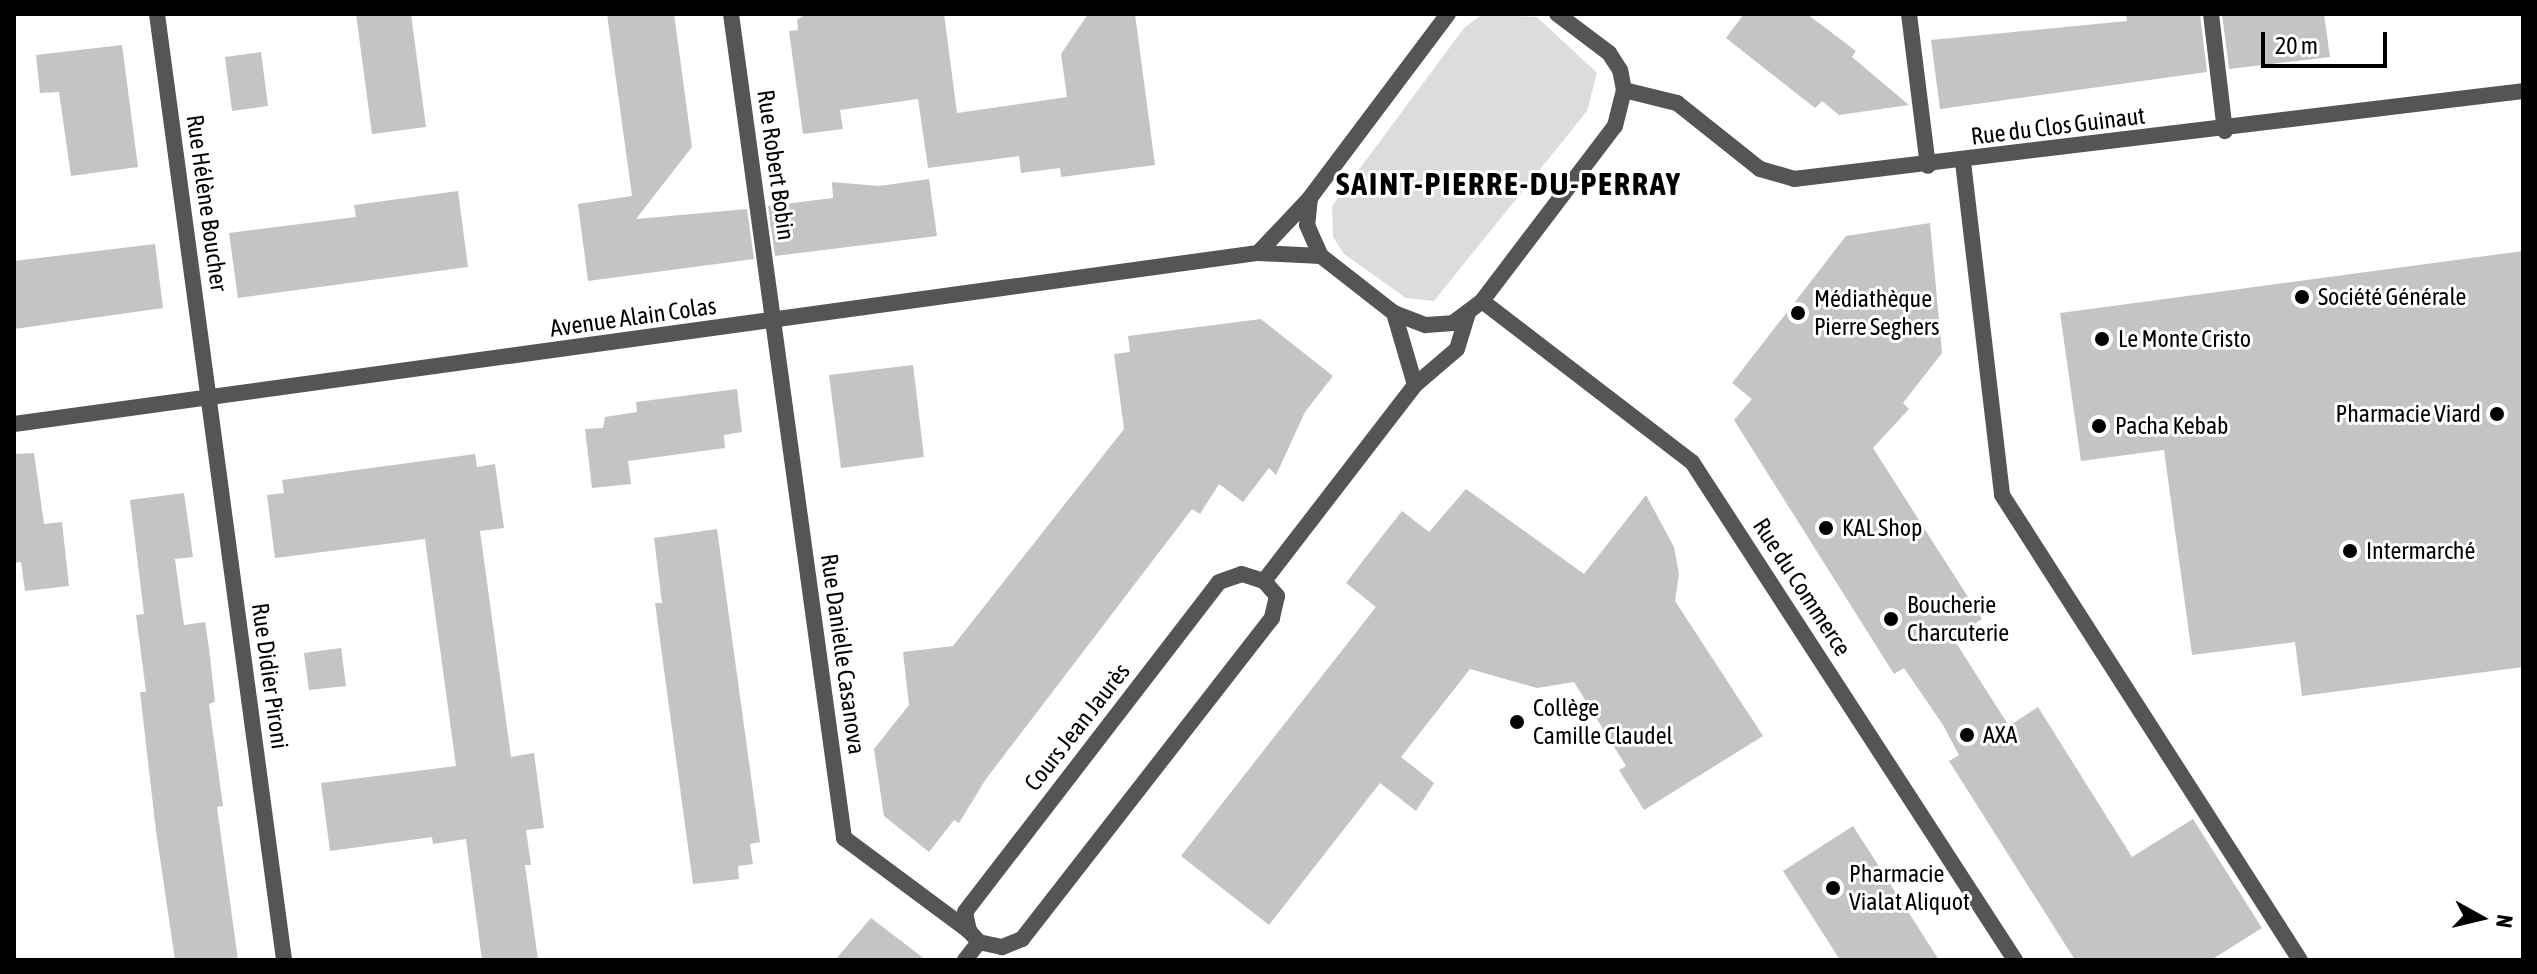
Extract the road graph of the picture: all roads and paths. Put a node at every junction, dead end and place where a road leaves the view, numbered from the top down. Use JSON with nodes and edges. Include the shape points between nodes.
{"nodes":[{"id":1,"x":157,"y":14,"type":"edge"},
{"id":2,"x":731,"y":14,"type":"edge"},
{"id":3,"x":1448,"y":14,"type":"edge"},
{"id":4,"x":1557,"y":14,"type":"edge"},
{"id":5,"x":1909,"y":14,"type":"edge"},
{"id":6,"x":2211,"y":14,"type":"edge"},
{"id":7,"x":1624,"y":90,"type":"junction"},
{"id":8,"x":2523,"y":91,"type":"edge"},
{"id":9,"x":2225,"y":131,"type":"junction"},
{"id":10,"x":1963,"y":162,"type":"junction"},
{"id":11,"x":1928,"y":166,"type":"junction"},
{"id":12,"x":1310,"y":198,"type":"junction"},
{"id":13,"x":1258,"y":253,"type":"junction"},
{"id":14,"x":1321,"y":256,"type":"junction"},
{"id":15,"x":1482,"y":301,"type":"junction"},
{"id":16,"x":1394,"y":313,"type":"junction"},
{"id":17,"x":1468,"y":314,"type":"junction"},
{"id":18,"x":775,"y":323,"type":"junction"},
{"id":19,"x":1415,"y":385,"type":"junction"},
{"id":20,"x":208,"y":398,"type":"junction"},
{"id":21,"x":14,"y":424,"type":"edge"},
{"id":22,"x":1264,"y":581,"type":"junction"},
{"id":23,"x":974,"y":936,"type":"junction"},
{"id":24,"x":284,"y":960,"type":"edge"},
{"id":25,"x":965,"y":960,"type":"edge"},
{"id":26,"x":2015,"y":960,"type":"edge"},
{"id":27,"x":2300,"y":960,"type":"edge"}],
"edges":[{"from":1,"to":20,"type":"street","name":"Rue Hélène Boucher"},
{"from":2,"to":18,"type":"street","name":"Rue Robert Bobin"},
{"from":3,"to":12,"type":"street"},
{"from":4,"to":7,"type":"street","via":[[1609,53]]},
{"from":5,"to":11,"type":"street"},
{"from":6,"to":9,"type":"street"},
{"from":7,"to":11,"type":"street","name":"Rue du Clos Guinaut","via":[[1677,103],[1760,169],[1794,179]]},
{"from":7,"to":15,"type":"street","via":[[1615,126]]},
{"from":8,"to":9,"type":"street","name":"Rue du Clos Guinaut"},
{"from":9,"to":10,"type":"street","name":"Rue du Clos Guinaut"},
{"from":10,"to":11,"type":"street","name":"Rue du Clos Guinaut"},
{"from":10,"to":27,"type":"street","via":[[2002,495]]},
{"from":12,"to":13,"type":"street"},
{"from":12,"to":14,"type":"street","via":[[1307,225]]},
{"from":13,"to":14,"type":"street","name":"Avenue Alain Colas"},
{"from":13,"to":18,"type":"street","name":"Avenue Alain Colas"},
{"from":14,"to":16,"type":"street"},
{"from":15,"to":17,"type":"street"},
{"from":15,"to":26,"type":"street","name":"Rue du Commerce","via":[[1692,462]]},
{"from":16,"to":17,"type":"street","via":[[1426,325],[1453,323]]},
{"from":16,"to":19,"type":"street"},
{"from":17,"to":19,"type":"street","via":[[1457,349]]},
{"from":18,"to":20,"type":"street","name":"Avenue Alain Colas"},
{"from":18,"to":23,"type":"street","name":"Rue Danielle Casanova","via":[[844,838]]},
{"from":19,"to":22,"type":"street"},
{"from":20,"to":21,"type":"street","name":"Avenue Alain Colas"},
{"from":20,"to":24,"type":"street","name":"Rue Didier Pironi"},
{"from":22,"to":23,"type":"street","name":"Cours Jean Jaurès","via":[[1242,574],[1219,582],[965,912]]},
{"from":22,"to":23,"type":"street","via":[[1277,596],[1272,618],[1022,939],[1002,947]]},
{"from":23,"to":25,"type":"street","name":"Cours Jean Jaurès"}]}
